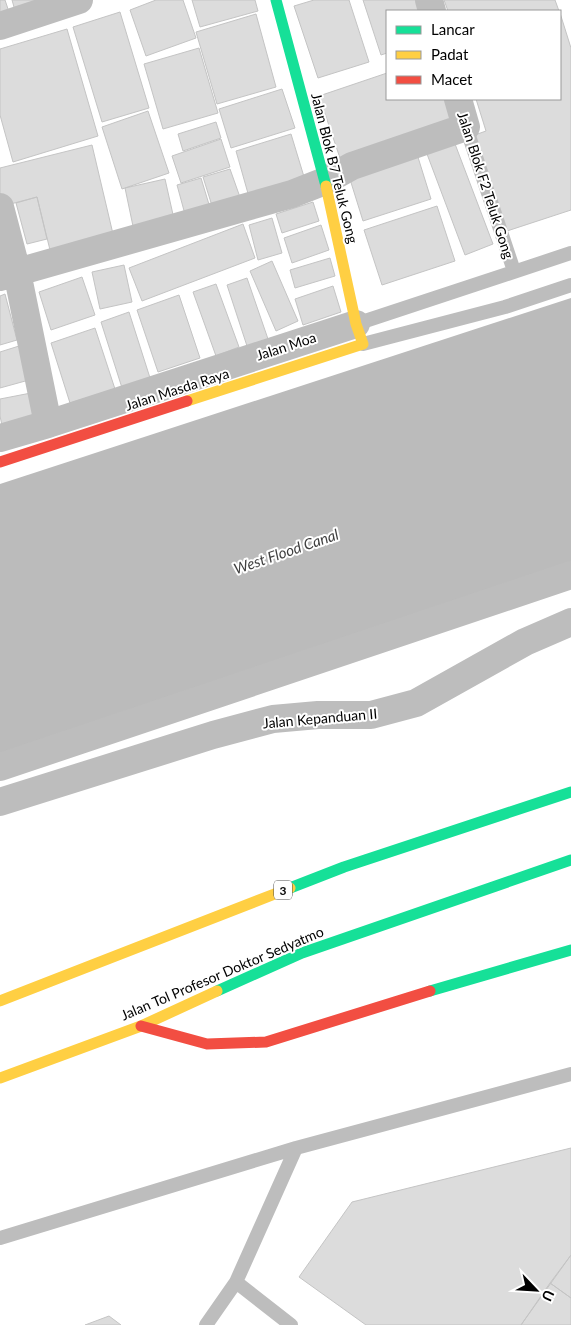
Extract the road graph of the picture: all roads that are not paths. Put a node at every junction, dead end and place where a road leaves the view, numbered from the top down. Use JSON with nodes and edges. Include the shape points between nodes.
{"nodes":[{"id":1,"x":79,"y":0,"type":"edge"},
{"id":2,"x":276,"y":0,"type":"edge"},
{"id":3,"x":0,"y":26,"type":"edge"},
{"id":4,"x":458,"y":100,"type":"edge"},
{"id":5,"x":466,"y":127,"type":"junction"},
{"id":6,"x":325,"y":181,"type":"junction"},
{"id":7,"x":0,"y":207,"type":"edge"},
{"id":8,"x":571,"y":253,"type":"edge"},
{"id":9,"x":514,"y":271,"type":"junction"},
{"id":10,"x":9,"y":274,"type":"edge"},
{"id":11,"x":571,"y":285,"type":"edge"},
{"id":12,"x":359,"y":334,"type":"junction"},
{"id":13,"x":48,"y":424,"type":"junction"},
{"id":14,"x":0,"y":438,"type":"edge"},
{"id":15,"x":0,"y":462,"type":"edge"},
{"id":16,"x":571,"y":575,"type":"edge"},
{"id":17,"x":571,"y":622,"type":"edge"},
{"id":18,"x":0,"y":767,"type":"edge"},
{"id":19,"x":571,"y":792,"type":"edge"},
{"id":20,"x":0,"y":802,"type":"edge"},
{"id":21,"x":571,"y":860,"type":"edge"},
{"id":22,"x":571,"y":950,"type":"edge"},
{"id":23,"x":0,"y":1001,"type":"edge"},
{"id":24,"x":141,"y":1026,"type":"junction"},
{"id":25,"x":571,"y":1074,"type":"edge"},
{"id":26,"x":0,"y":1078,"type":"edge"},
{"id":27,"x":296,"y":1148,"type":"junction"},
{"id":28,"x":0,"y":1238,"type":"edge"},
{"id":29,"x":236,"y":1282,"type":"junction"},
{"id":30,"x":206,"y":1325,"type":"edge"},
{"id":31,"x":291,"y":1325,"type":"edge"}],
"edges":[{"from":1,"to":3,"type":"street"},
{"from":2,"to":6,"type":"main road","name":"Jalan Blok B7 Teluk Gong"},
{"from":4,"to":5,"type":"street","name":"Jalan Blok F2 Teluk Gong"},
{"from":5,"to":6,"type":"street","via":[[352,166]]},
{"from":5,"to":9,"type":"lane","name":"Jalan Blok F2 Teluk Gong"},
{"from":6,"to":10,"type":"street","via":[[292,194]]},
{"from":6,"to":12,"type":"main road","name":"Jalan Blok B7 Teluk Gong"},
{"from":7,"to":10,"type":"street"},
{"from":8,"to":9,"type":"lane","name":"Jalan Moa"},
{"from":9,"to":12,"type":"lane","name":"Jalan Moa"},
{"from":10,"to":13,"type":"street"},
{"from":11,"to":12,"type":"lane","name":"Jalan Moa","via":[[505,307]]},
{"from":12,"to":13,"type":"street","name":"Jalan Moa"},
{"from":12,"to":15,"type":"main road","name":"Jalan Masda Raya"},
{"from":13,"to":14,"type":"street","name":"Jalan Moa"},
{"from":16,"to":18,"type":"street"},
{"from":17,"to":20,"type":"street","name":"Jalan Kepanduan II","via":[[525,642],[416,703],[371,715],[273,719]]},
{"from":19,"to":23,"type":"main road","number":"3","via":[[344,866]]},
{"from":21,"to":24,"type":"main road","name":"Jalan Tol Profesor Doktor Sedyatmo","via":[[302,953]]},
{"from":22,"to":24,"type":"main road","via":[[266,1042],[207,1044]]},
{"from":24,"to":26,"type":"main road","name":"Jalan Tol Profesor Doktor Sedyatmo"},
{"from":25,"to":27,"type":"lane"},
{"from":27,"to":28,"type":"lane"},
{"from":27,"to":29,"type":"lane"},
{"from":29,"to":30,"type":"lane"},
{"from":29,"to":31,"type":"lane"}]}
